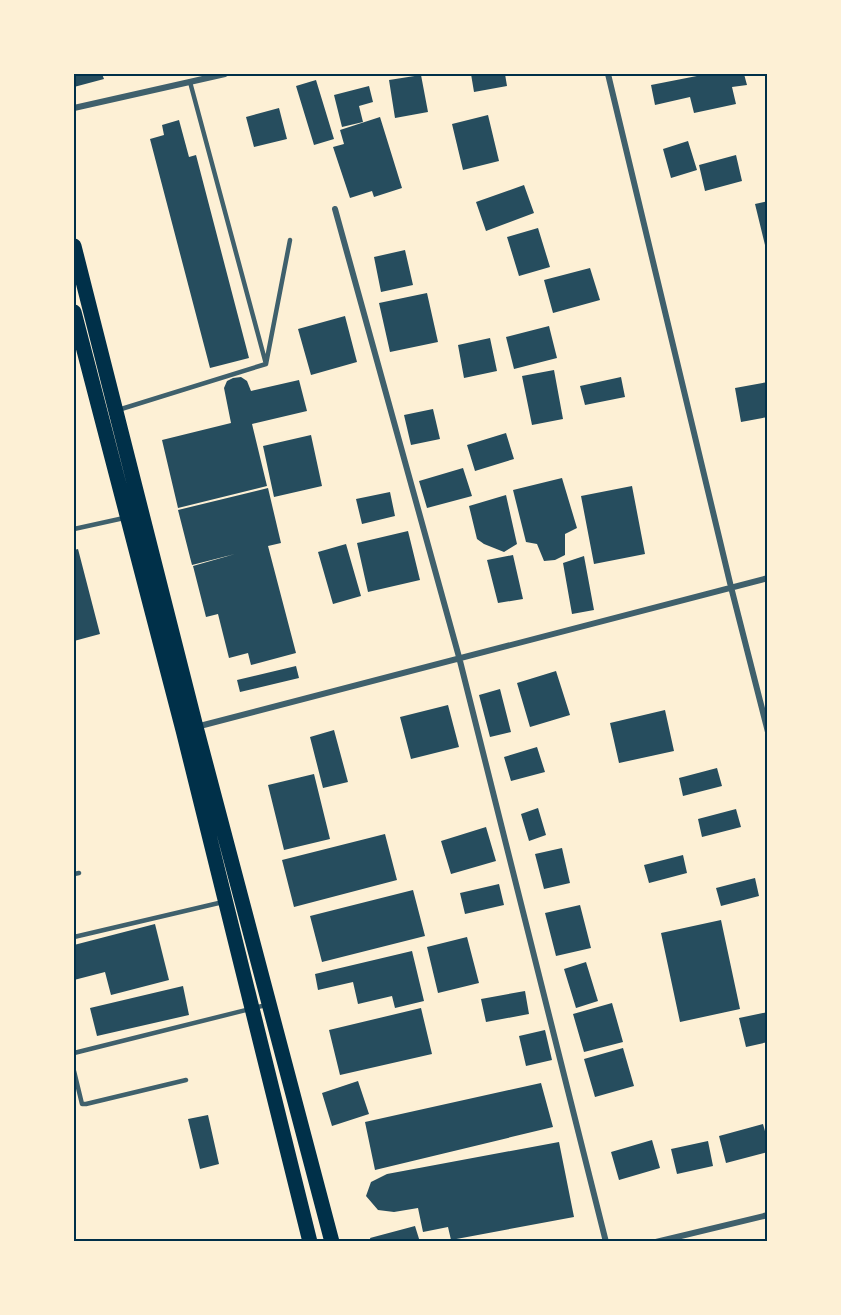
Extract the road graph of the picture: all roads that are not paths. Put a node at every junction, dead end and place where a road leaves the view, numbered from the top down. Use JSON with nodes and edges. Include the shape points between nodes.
{"nodes":[{"id":1,"x":225,"y":74,"type":"edge"},
{"id":2,"x":608,"y":74,"type":"edge"},
{"id":3,"x":190,"y":82,"type":"junction"},
{"id":4,"x":74,"y":108,"type":"edge"},
{"id":5,"x":335,"y":209,"type":"dead end"},
{"id":6,"x":290,"y":240,"type":"dead end"},
{"id":7,"x":74,"y":246,"type":"edge"},
{"id":8,"x":74,"y":312,"type":"edge"},
{"id":9,"x":266,"y":364,"type":"junction"},
{"id":10,"x":115,"y":411,"type":"junction"},
{"id":11,"x":142,"y":514,"type":"junction"},
{"id":12,"x":126,"y":518,"type":"junction"},
{"id":13,"x":74,"y":529,"type":"edge"},
{"id":14,"x":768,"y":578,"type":"edge"},
{"id":15,"x":730,"y":586,"type":"junction"},
{"id":16,"x":459,"y":657,"type":"junction"},
{"id":17,"x":189,"y":728,"type":"junction"},
{"id":18,"x":768,"y":732,"type":"edge"},
{"id":19,"x":240,"y":897,"type":"junction"},
{"id":20,"x":224,"y":902,"type":"junction"},
{"id":21,"x":74,"y":937,"type":"edge"},
{"id":22,"x":269,"y":1005,"type":"junction"},
{"id":23,"x":251,"y":1009,"type":"junction"},
{"id":24,"x":74,"y":1053,"type":"edge"},
{"id":25,"x":74,"y":1071,"type":"edge"},
{"id":26,"x":186,"y":1080,"type":"dead end"},
{"id":27,"x":768,"y":1215,"type":"edge"},
{"id":28,"x":310,"y":1242,"type":"edge"},
{"id":29,"x":332,"y":1242,"type":"edge"},
{"id":30,"x":606,"y":1242,"type":"edge"},
{"id":31,"x":656,"y":1242,"type":"edge"}],
"edges":[{"from":1,"to":3,"type":"street"},
{"from":2,"to":15,"type":"street"},
{"from":3,"to":4,"type":"street"},
{"from":3,"to":9,"type":"lane"},
{"from":5,"to":16,"type":"street"},
{"from":6,"to":9,"type":"lane"},
{"from":7,"to":10,"type":"main road"},
{"from":8,"to":12,"type":"main road"},
{"from":9,"to":10,"type":"lane"},
{"from":10,"to":11,"type":"main road"},
{"from":11,"to":12,"type":"lane"},
{"from":11,"to":17,"type":"main road"},
{"from":12,"to":13,"type":"lane"},
{"from":12,"to":17,"type":"main road"},
{"from":14,"to":15,"type":"street"},
{"from":15,"to":16,"type":"street"},
{"from":15,"to":18,"type":"street"},
{"from":16,"to":17,"type":"street"},
{"from":16,"to":30,"type":"street"},
{"from":17,"to":19,"type":"main road"},
{"from":17,"to":20,"type":"main road"},
{"from":19,"to":20,"type":"lane"},
{"from":19,"to":22,"type":"main road"},
{"from":20,"to":21,"type":"lane"},
{"from":20,"to":23,"type":"main road"},
{"from":22,"to":23,"type":"lane"},
{"from":22,"to":29,"type":"main road"},
{"from":23,"to":24,"type":"lane"},
{"from":23,"to":28,"type":"main road"},
{"from":25,"to":26,"type":"lane","via":[[82,1104]]},
{"from":27,"to":31,"type":"street"}]}
